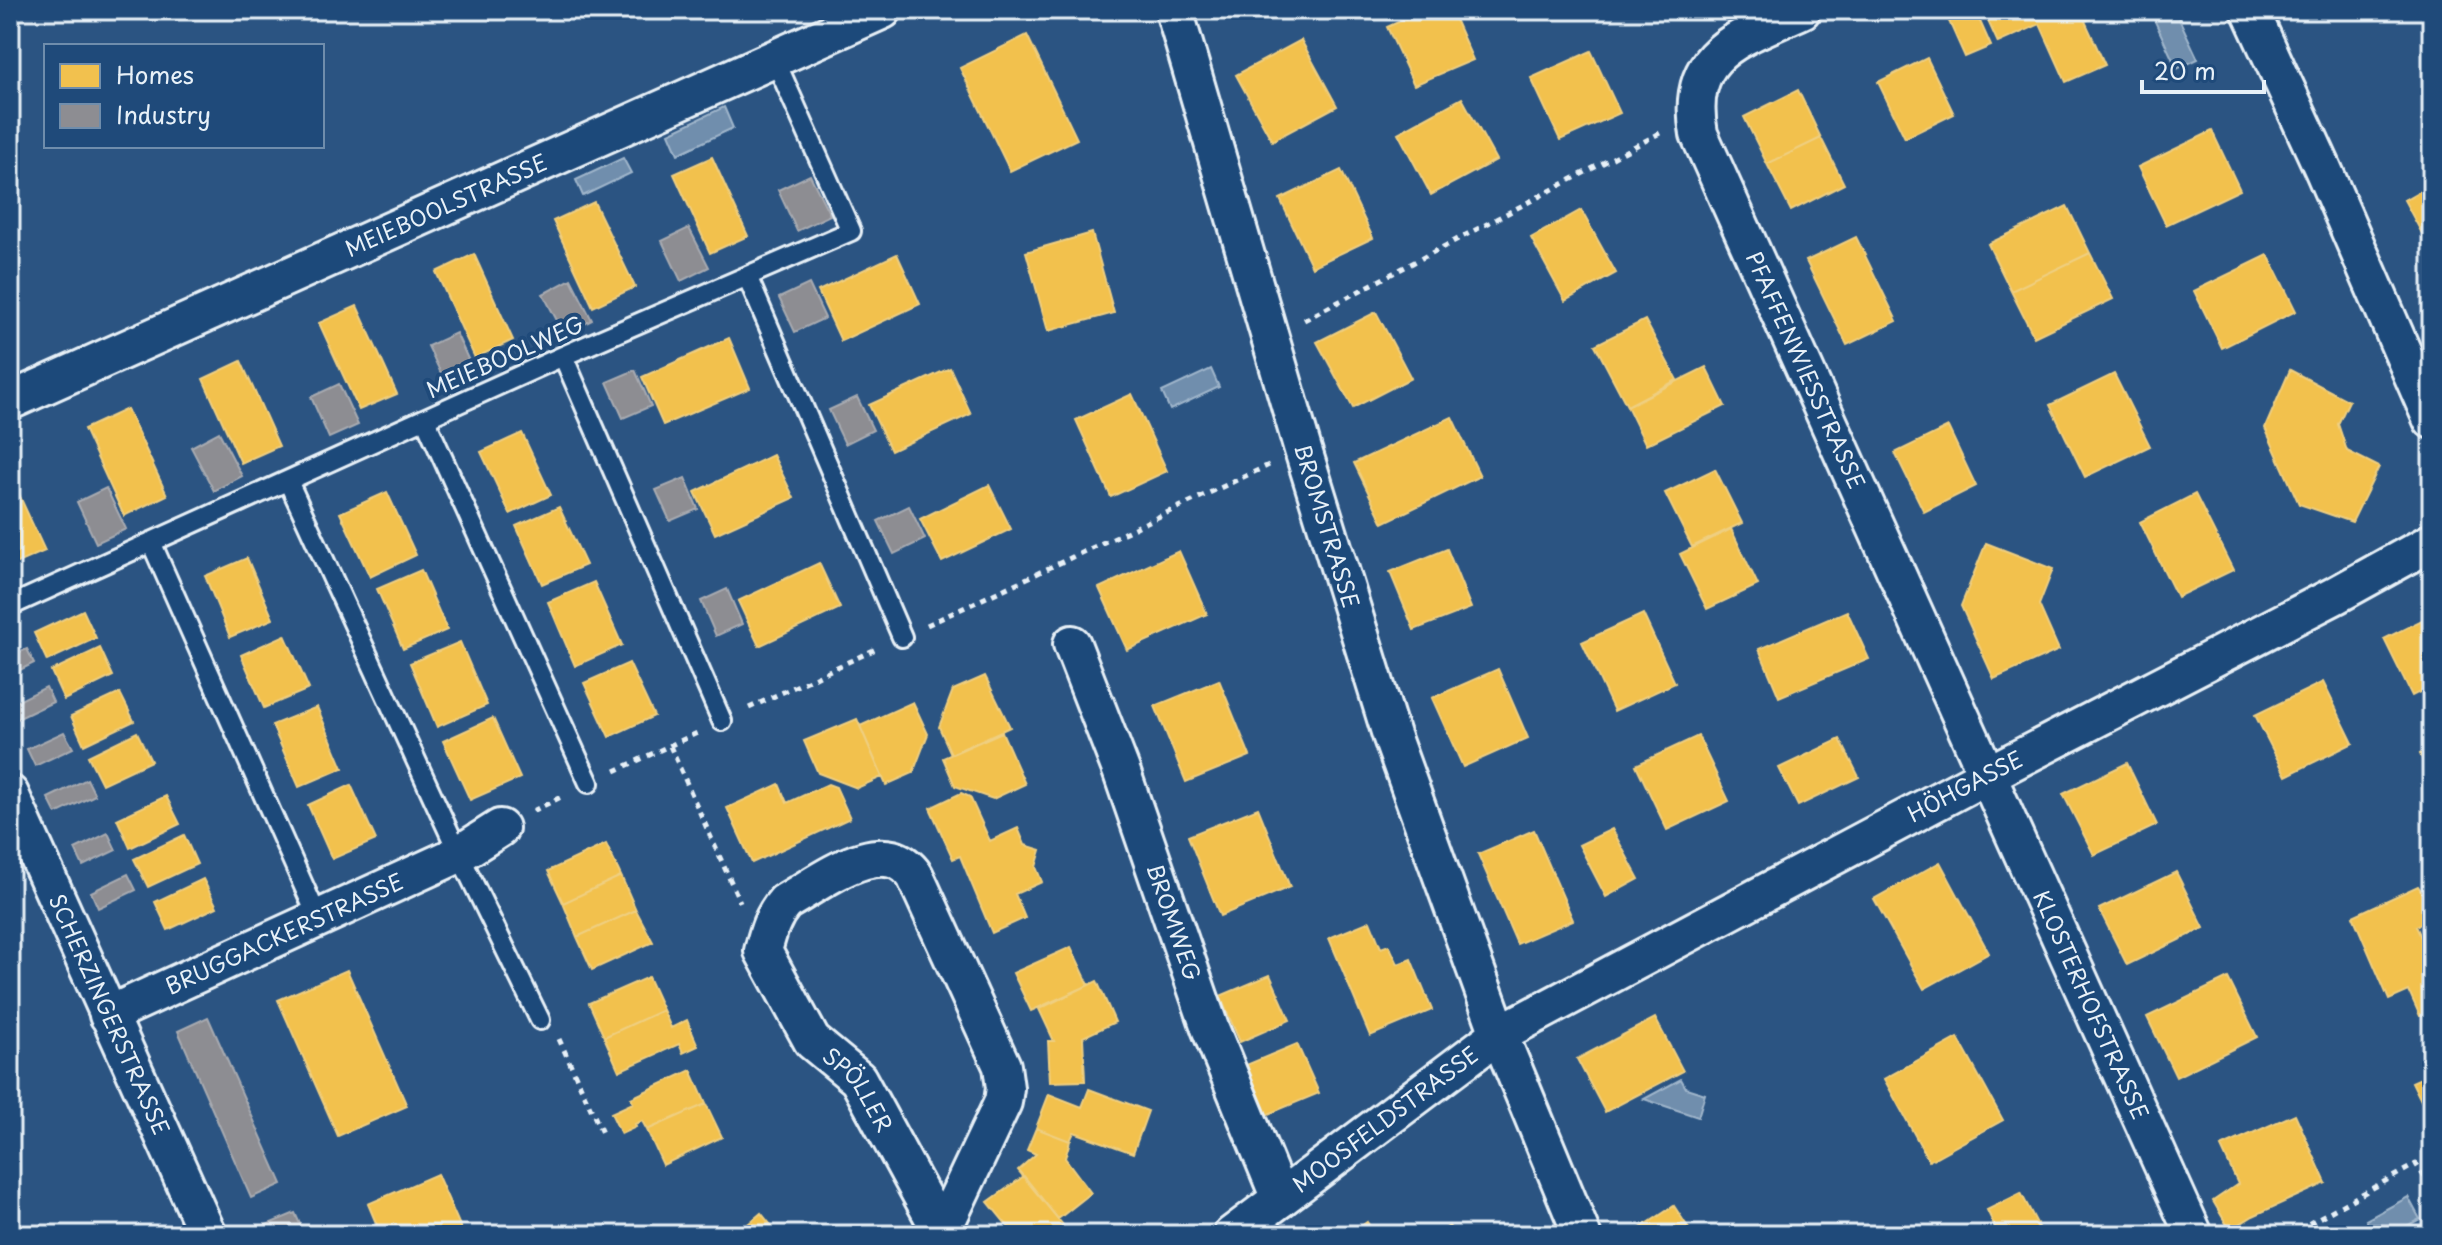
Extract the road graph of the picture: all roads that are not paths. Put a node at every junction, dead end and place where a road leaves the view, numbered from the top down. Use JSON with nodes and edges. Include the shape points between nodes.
{"nodes":[{"id":1,"x":883,"y":10,"type":"edge"},
{"id":2,"x":1174,"y":10,"type":"edge"},
{"id":3,"x":1802,"y":10,"type":"edge"},
{"id":4,"x":2250,"y":10,"type":"edge"},
{"id":5,"x":775,"y":60,"type":"junction"},
{"id":6,"x":747,"y":276,"type":"junction"},
{"id":7,"x":563,"y":356,"type":"junction"},
{"id":8,"x":10,"y":401,"type":"edge"},
{"id":9,"x":425,"y":419,"type":"junction"},
{"id":10,"x":2432,"y":420,"type":"edge"},
{"id":11,"x":288,"y":481,"type":"junction"},
{"id":12,"x":151,"y":542,"type":"junction"},
{"id":13,"x":2432,"y":542,"type":"edge"},
{"id":14,"x":10,"y":606,"type":"edge"},
{"id":15,"x":902,"y":637,"type":"dead end"},
{"id":16,"x":1072,"y":644,"type":"dead end"},
{"id":17,"x":722,"y":721,"type":"dead end"},
{"id":18,"x":1985,"y":776,"type":"junction"},
{"id":19,"x":589,"y":783,"type":"dead end"},
{"id":20,"x":10,"y":794,"type":"edge"},
{"id":21,"x":500,"y":828,"type":"dead end"},
{"id":22,"x":459,"y":854,"type":"junction"},
{"id":23,"x":318,"y":918,"type":"junction"},
{"id":24,"x":108,"y":1015,"type":"junction"},
{"id":25,"x":540,"y":1020,"type":"road end"},
{"id":26,"x":1499,"y":1034,"type":"junction"},
{"id":27,"x":1280,"y":1199,"type":"junction"},
{"id":28,"x":944,"y":1233,"type":"edge"},
{"id":29,"x":208,"y":1235,"type":"edge"},
{"id":30,"x":1232,"y":1235,"type":"edge"},
{"id":31,"x":1582,"y":1235,"type":"edge"},
{"id":32,"x":2194,"y":1235,"type":"edge"}],
"edges":[{"from":1,"to":5,"type":"street","name":"MEIEBOOLSTRASSE"},
{"from":2,"to":26,"type":"street","name":"BROMSTRASSE","via":[[1391,735]]},
{"from":3,"to":18,"type":"street","name":"PFAFFENWIESSTRASSE","via":[[1718,54],[1695,94],[1699,134]]},
{"from":4,"to":10,"type":"street"},
{"from":5,"to":6,"type":"lane","name":"MEIEBOOLWEG","via":[[851,231]]},
{"from":5,"to":8,"type":"street","name":"MEIEBOOLSTRASSE"},
{"from":6,"to":7,"type":"lane","name":"MEIEBOOLWEG"},
{"from":6,"to":15,"type":"lane"},
{"from":7,"to":9,"type":"lane","name":"MEIEBOOLWEG"},
{"from":7,"to":17,"type":"lane"},
{"from":9,"to":11,"type":"lane","name":"MEIEBOOLWEG"},
{"from":9,"to":19,"type":"lane"},
{"from":11,"to":12,"type":"lane","name":"MEIEBOOLWEG"},
{"from":11,"to":22,"type":"lane"},
{"from":12,"to":14,"type":"lane","name":"MEIEBOOLWEG"},
{"from":12,"to":23,"type":"lane"},
{"from":13,"to":18,"type":"street","name":"HÖHGASSE"},
{"from":16,"to":27,"type":"street","name":"BROMWEG","via":[[1210,1028]]},
{"from":18,"to":26,"type":"street","name":"HÖHGASSE"},
{"from":18,"to":32,"type":"street","name":"KLOSTERHOFSTRASSE"},
{"from":20,"to":24,"type":"street","name":"SCHERZINGERSTRASSE"},
{"from":21,"to":22,"type":"street","name":"BRUGGACKERSTRASSE"},
{"from":22,"to":23,"type":"street","name":"BRUGGACKERSTRASSE"},
{"from":22,"to":25,"type":"lane"},
{"from":23,"to":24,"type":"street","name":"BRUGGACKERSTRASSE"},
{"from":24,"to":29,"type":"street","name":"SCHERZINGERSTRASSE"},
{"from":26,"to":27,"type":"street","name":"MOOSFELDSTRASSE"},
{"from":26,"to":31,"type":"street","name":"BROMSTRASSE"},
{"from":27,"to":30,"type":"street","name":"MOOSFELDSTRASSE"},
{"from":28,"to":28,"type":"street","name":"SPÖLLER","via":[[858,1079],[812,1041],[763,951],[785,902],[880,856],[909,866],[915,876],[1002,1066],[1003,1102]]}]}
